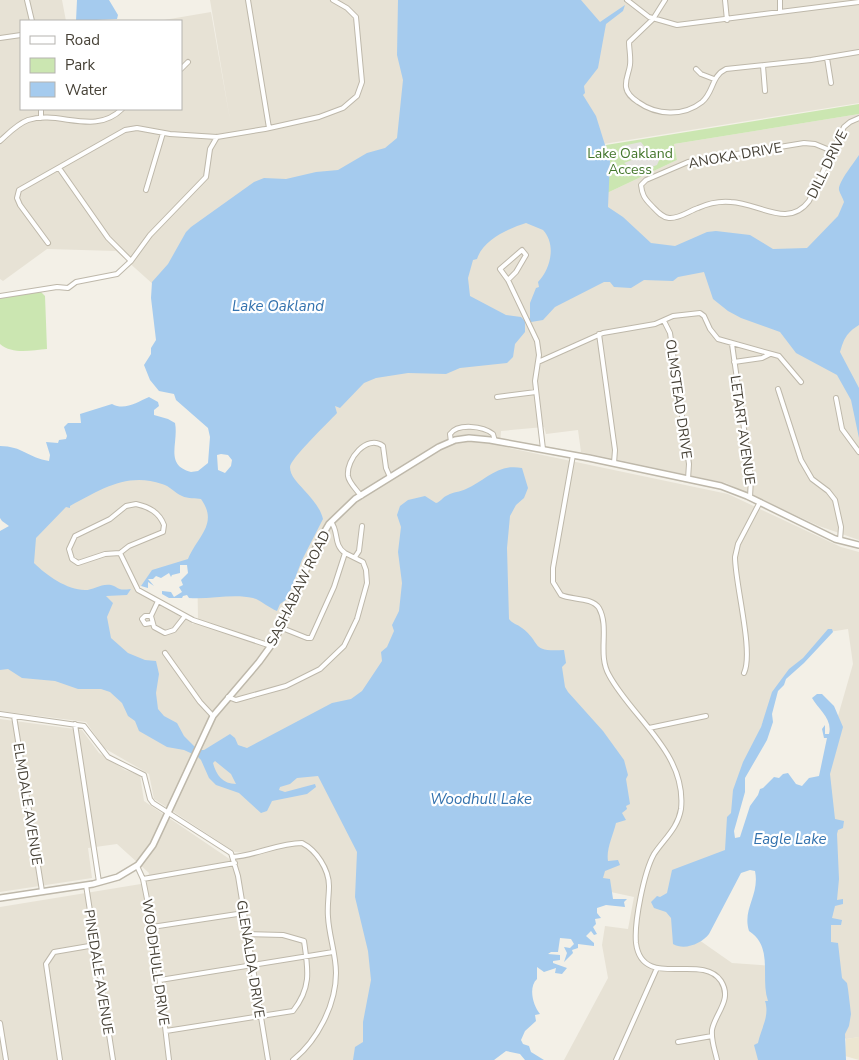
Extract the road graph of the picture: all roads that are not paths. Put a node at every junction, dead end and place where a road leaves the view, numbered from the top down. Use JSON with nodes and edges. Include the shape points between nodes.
{"nodes":[{"id":1,"x":27,"y":0,"type":"edge"},
{"id":2,"x":248,"y":0,"type":"edge"},
{"id":3,"x":333,"y":0,"type":"edge"},
{"id":4,"x":627,"y":0,"type":"edge"},
{"id":5,"x":665,"y":0,"type":"edge"},
{"id":6,"x":725,"y":0,"type":"edge"},
{"id":7,"x":780,"y":0,"type":"edge"},
{"id":8,"x":859,"y":2,"type":"edge"},
{"id":9,"x":780,"y":11,"type":"junction"},
{"id":10,"x":653,"y":19,"type":"junction"},
{"id":11,"x":32,"y":20,"type":"edge"},
{"id":12,"x":727,"y":20,"type":"junction"},
{"id":13,"x":20,"y":35,"type":"edge"},
{"id":14,"x":0,"y":38,"type":"edge"},
{"id":15,"x":859,"y":52,"type":"edge"},
{"id":16,"x":827,"y":58,"type":"junction"},
{"id":17,"x":188,"y":62,"type":"dead end"},
{"id":18,"x":762,"y":66,"type":"junction"},
{"id":19,"x":182,"y":68,"type":"edge"},
{"id":20,"x":696,"y":68,"type":"dead end"},
{"id":21,"x":714,"y":79,"type":"junction"},
{"id":22,"x":831,"y":83,"type":"dead end"},
{"id":23,"x":765,"y":91,"type":"dead end"},
{"id":24,"x":41,"y":110,"type":"edge"},
{"id":25,"x":121,"y":110,"type":"edge"},
{"id":26,"x":41,"y":118,"type":"junction"},
{"id":27,"x":859,"y":118,"type":"edge"},
{"id":28,"x":269,"y":128,"type":"junction"},
{"id":29,"x":163,"y":133,"type":"junction"},
{"id":30,"x":217,"y":137,"type":"junction"},
{"id":31,"x":0,"y":141,"type":"edge"},
{"id":32,"x":832,"y":151,"type":"junction"},
{"id":33,"x":59,"y":168,"type":"junction"},
{"id":34,"x":641,"y":185,"type":"joint"},
{"id":35,"x":146,"y":190,"type":"dead end"},
{"id":36,"x":48,"y":243,"type":"dead end"},
{"id":37,"x":131,"y":261,"type":"junction"},
{"id":38,"x":508,"y":280,"type":"junction"},
{"id":39,"x":0,"y":296,"type":"edge"},
{"id":40,"x":664,"y":321,"type":"junction"},
{"id":41,"x":599,"y":334,"type":"junction"},
{"id":42,"x":732,"y":344,"type":"junction"},
{"id":43,"x":770,"y":354,"type":"junction"},
{"id":44,"x":538,"y":362,"type":"junction"},
{"id":45,"x":734,"y":362,"type":"junction"},
{"id":46,"x":801,"y":382,"type":"dead end"},
{"id":47,"x":778,"y":390,"type":"dead end"},
{"id":48,"x":536,"y":392,"type":"junction"},
{"id":49,"x":497,"y":397,"type":"dead end"},
{"id":50,"x":836,"y":398,"type":"dead end"},
{"id":51,"x":495,"y":441,"type":"junction"},
{"id":52,"x":451,"y":442,"type":"junction"},
{"id":53,"x":542,"y":449,"type":"junction"},
{"id":54,"x":859,"y":452,"type":"edge"},
{"id":55,"x":573,"y":455,"type":"junction"},
{"id":56,"x":614,"y":463,"type":"junction"},
{"id":57,"x":390,"y":478,"type":"junction"},
{"id":58,"x":688,"y":479,"type":"junction"},
{"id":59,"x":361,"y":496,"type":"junction"},
{"id":60,"x":750,"y":497,"type":"junction"},
{"id":61,"x":760,"y":502,"type":"junction"},
{"id":62,"x":331,"y":522,"type":"junction"},
{"id":63,"x":362,"y":526,"type":"dead end"},
{"id":64,"x":840,"y":540,"type":"junction"},
{"id":65,"x":859,"y":545,"type":"edge"},
{"id":66,"x":120,"y":553,"type":"junction"},
{"id":67,"x":345,"y":553,"type":"junction"},
{"id":68,"x":355,"y":558,"type":"junction"},
{"id":69,"x":158,"y":601,"type":"junction"},
{"id":70,"x":151,"y":616,"type":"junction"},
{"id":71,"x":184,"y":616,"type":"junction"},
{"id":72,"x":152,"y":623,"type":"junction"},
{"id":73,"x":282,"y":628,"type":"junction"},
{"id":74,"x":271,"y":646,"type":"junction"},
{"id":75,"x":165,"y":653,"type":"dead end"},
{"id":76,"x":744,"y":673,"type":"dead end"},
{"id":77,"x":228,"y":698,"type":"junction"},
{"id":78,"x":0,"y":714,"type":"edge"},
{"id":79,"x":14,"y":716,"type":"junction"},
{"id":80,"x":213,"y":716,"type":"junction"},
{"id":81,"x":706,"y":716,"type":"dead end"},
{"id":82,"x":74,"y":724,"type":"junction"},
{"id":83,"x":650,"y":728,"type":"junction"},
{"id":84,"x":169,"y":812,"type":"junction"},
{"id":85,"x":233,"y":857,"type":"junction"},
{"id":86,"x":235,"y":863,"type":"junction"},
{"id":87,"x":137,"y":866,"type":"junction"},
{"id":88,"x":142,"y":878,"type":"junction"},
{"id":89,"x":99,"y":882,"type":"junction"},
{"id":90,"x":86,"y":885,"type":"junction"},
{"id":91,"x":42,"y":891,"type":"junction"},
{"id":92,"x":0,"y":898,"type":"edge"},
{"id":93,"x":244,"y":913,"type":"junction"},
{"id":94,"x":152,"y":928,"type":"junction"},
{"id":95,"x":247,"y":934,"type":"junction"},
{"id":96,"x":95,"y":945,"type":"junction"},
{"id":97,"x":334,"y":952,"type":"junction"},
{"id":98,"x":306,"y":956,"type":"junction"},
{"id":99,"x":252,"y":964,"type":"junction"},
{"id":100,"x":657,"y":968,"type":"junction"},
{"id":101,"x":160,"y":980,"type":"junction"},
{"id":102,"x":260,"y":1017,"type":"junction"},
{"id":103,"x":0,"y":1023,"type":"edge"},
{"id":104,"x":166,"y":1031,"type":"junction"},
{"id":105,"x":712,"y":1036,"type":"junction"},
{"id":106,"x":678,"y":1042,"type":"dead end"},
{"id":107,"x":6,"y":1060,"type":"edge"},
{"id":108,"x":60,"y":1060,"type":"edge"},
{"id":109,"x":113,"y":1060,"type":"edge"},
{"id":110,"x":169,"y":1060,"type":"edge"},
{"id":111,"x":268,"y":1060,"type":"edge"},
{"id":112,"x":293,"y":1060,"type":"edge"},
{"id":113,"x":616,"y":1060,"type":"edge"},
{"id":114,"x":717,"y":1060,"type":"edge"}],
"edges":[{"from":1,"to":11,"type":"street"},
{"from":2,"to":28,"type":"street"},
{"from":3,"to":28,"type":"street","via":[[356,17],[360,90],[343,108]]},
{"from":4,"to":10,"type":"street"},
{"from":5,"to":10,"type":"street"},
{"from":6,"to":12,"type":"street"},
{"from":7,"to":9,"type":"street"},
{"from":8,"to":9,"type":"street"},
{"from":9,"to":12,"type":"street"},
{"from":10,"to":12,"type":"street","via":[[677,25]]},
{"from":10,"to":21,"type":"street","via":[[629,42],[630,66],[626,89],[631,97],[649,110],[677,112],[703,101]]},
{"from":13,"to":14,"type":"street"},
{"from":15,"to":16,"type":"street"},
{"from":16,"to":18,"type":"street"},
{"from":16,"to":22,"type":"street"},
{"from":17,"to":19,"type":"street"},
{"from":18,"to":21,"type":"street","via":[[726,69]]},
{"from":18,"to":23,"type":"street"},
{"from":20,"to":21,"type":"street","via":[[701,74]]},
{"from":24,"to":26,"type":"street"},
{"from":25,"to":26,"type":"street","via":[[98,122]]},
{"from":26,"to":31,"type":"street","via":[[20,124]]},
{"from":27,"to":32,"type":"street","name":"DILL DRIVE","via":[[844,128]]},
{"from":28,"to":30,"type":"street"},
{"from":29,"to":30,"type":"street"},
{"from":29,"to":33,"type":"street","via":[[129,128]]},
{"from":29,"to":35,"type":"street"},
{"from":30,"to":37,"type":"street","via":[[210,149],[206,176],[150,235]]},
{"from":32,"to":34,"type":"street","name":"ANOKA DRIVE","via":[[804,143],[706,159],[676,165]]},
{"from":32,"to":34,"type":"street","name":"DILL DRIVE","via":[[809,202],[793,214],[778,214],[748,204],[720,202],[667,218],[645,198]]},
{"from":33,"to":36,"type":"street","via":[[24,186],[17,194],[20,204]]},
{"from":33,"to":37,"type":"street"},
{"from":37,"to":39,"type":"street","via":[[117,274],[76,282],[68,288]]},
{"from":38,"to":38,"type":"street","via":[[523,263],[525,251],[519,251],[501,266],[500,272]]},
{"from":38,"to":44,"type":"street","via":[[537,341]]},
{"from":40,"to":41,"type":"street"},
{"from":40,"to":42,"type":"street","via":[[673,316],[700,313],[718,339]]},
{"from":40,"to":58,"type":"street","name":"OLMSTEAD DRIVE","via":[[670,333],[689,464]]},
{"from":41,"to":44,"type":"street"},
{"from":41,"to":56,"type":"street"},
{"from":42,"to":43,"type":"street"},
{"from":42,"to":45,"type":"street","name":"LETART AVENUE"},
{"from":43,"to":45,"type":"street"},
{"from":43,"to":46,"type":"street","via":[[784,361]]},
{"from":44,"to":48,"type":"street"},
{"from":45,"to":60,"type":"street","name":"LETART AVENUE","via":[[751,478]]},
{"from":47,"to":64,"type":"street","via":[[801,460],[812,479],[835,500],[841,527]]},
{"from":48,"to":49,"type":"street"},
{"from":48,"to":53,"type":"street"},
{"from":50,"to":54,"type":"street","via":[[842,429]]},
{"from":51,"to":52,"type":"street","name":"SASHABAW ROAD","via":[[469,438]]},
{"from":51,"to":52,"type":"street","via":[[493,434],[484,429],[459,428],[450,434]]},
{"from":51,"to":53,"type":"street","name":"SASHABAW ROAD"},
{"from":52,"to":57,"type":"street","name":"SASHABAW ROAD"},
{"from":53,"to":55,"type":"street","name":"SASHABAW ROAD"},
{"from":55,"to":56,"type":"street","name":"SASHABAW ROAD"},
{"from":55,"to":83,"type":"street","via":[[555,551],[553,582],[560,595],[591,602],[599,608],[603,627],[602,655],[608,674]]},
{"from":56,"to":58,"type":"street","name":"SASHABAW ROAD"},
{"from":57,"to":59,"type":"street","name":"SASHABAW ROAD"},
{"from":57,"to":59,"type":"street","via":[[384,446],[372,442],[366,445],[355,456],[349,470],[350,480]]},
{"from":58,"to":60,"type":"street","name":"SASHABAW ROAD"},
{"from":59,"to":62,"type":"street","name":"SASHABAW ROAD"},
{"from":60,"to":61,"type":"street","name":"SASHABAW ROAD"},
{"from":61,"to":64,"type":"street","name":"SASHABAW ROAD"},
{"from":61,"to":76,"type":"street","name":"LETART AVENUE","via":[[738,544],[735,557],[747,648]]},
{"from":62,"to":67,"type":"street","via":[[338,544]]},
{"from":62,"to":73,"type":"street","name":"SASHABAW ROAD","via":[[318,543]]},
{"from":63,"to":68,"type":"street"},
{"from":64,"to":65,"type":"street","name":"SASHABAW ROAD"},
{"from":66,"to":66,"type":"street","via":[[163,532],[164,525],[157,514],[145,506],[126,506],[110,519],[75,536],[69,549],[72,559],[78,563],[105,554]]},
{"from":66,"to":69,"type":"street","via":[[138,590]]},
{"from":67,"to":68,"type":"street"},
{"from":67,"to":73,"type":"street","via":[[313,636],[307,638]]},
{"from":68,"to":77,"type":"street","via":[[365,566],[367,583],[357,619],[338,654],[320,669],[286,686],[236,700]]},
{"from":69,"to":70,"type":"street"},
{"from":69,"to":71,"type":"street"},
{"from":70,"to":72,"type":"street"},
{"from":70,"to":72,"type":"street","via":[[142,619],[145,624]]},
{"from":71,"to":72,"type":"street","via":[[174,630],[165,633]]},
{"from":71,"to":74,"type":"street"},
{"from":73,"to":74,"type":"street","name":"SASHABAW ROAD"},
{"from":74,"to":77,"type":"street","name":"SASHABAW ROAD"},
{"from":75,"to":80,"type":"street"},
{"from":77,"to":80,"type":"street","name":"SASHABAW ROAD"},
{"from":78,"to":79,"type":"street"},
{"from":79,"to":82,"type":"street"},
{"from":79,"to":91,"type":"street","name":"ELMDALE AVENUE"},
{"from":80,"to":84,"type":"street","name":"SASHABAW ROAD"},
{"from":81,"to":83,"type":"street"},
{"from":82,"to":84,"type":"street","via":[[84,726],[108,756],[144,775],[150,799]]},
{"from":82,"to":89,"type":"street"},
{"from":83,"to":100,"type":"street","via":[[673,767],[681,803],[677,823],[647,869],[638,918],[638,949],[646,961]]},
{"from":84,"to":85,"type":"street"},
{"from":84,"to":87,"type":"street","name":"SASHABAW ROAD","via":[[153,845]]},
{"from":85,"to":86,"type":"street","name":"GLENALDA DRIVE"},
{"from":85,"to":97,"type":"street","via":[[250,856],[295,843],[309,846],[321,861],[329,885],[328,916]]},
{"from":86,"to":88,"type":"street"},
{"from":86,"to":93,"type":"street","name":"GLENALDA DRIVE"},
{"from":87,"to":88,"type":"street","name":"WOODHULL DRIVE"},
{"from":87,"to":89,"type":"street","name":"SASHABAW ROAD","via":[[118,877]]},
{"from":88,"to":94,"type":"street","name":"WOODHULL DRIVE"},
{"from":89,"to":90,"type":"street","name":"SASHABAW ROAD"},
{"from":90,"to":91,"type":"street","name":"SASHABAW ROAD"},
{"from":90,"to":96,"type":"street","name":"PINEDALE AVENUE"},
{"from":91,"to":92,"type":"street","name":"SASHABAW ROAD"},
{"from":93,"to":94,"type":"street"},
{"from":93,"to":95,"type":"street","name":"GLENALDA DRIVE"},
{"from":94,"to":101,"type":"street","name":"WOODHULL DRIVE"},
{"from":95,"to":98,"type":"street","via":[[259,932],[298,938],[304,941]]},
{"from":95,"to":99,"type":"street","name":"GLENALDA DRIVE"},
{"from":96,"to":108,"type":"street","via":[[54,952],[46,964]]},
{"from":96,"to":109,"type":"street","name":"PINEDALE AVENUE"},
{"from":97,"to":98,"type":"street"},
{"from":97,"to":112,"type":"street","via":[[336,973],[332,998],[314,1038]]},
{"from":98,"to":99,"type":"street"},
{"from":98,"to":102,"type":"street","via":[[310,976],[293,1011]]},
{"from":99,"to":101,"type":"street"},
{"from":99,"to":102,"type":"street","name":"GLENALDA DRIVE"},
{"from":100,"to":105,"type":"street","via":[[700,969],[720,980],[725,999]]},
{"from":100,"to":113,"type":"street"},
{"from":101,"to":104,"type":"street","name":"WOODHULL DRIVE"},
{"from":102,"to":104,"type":"street"},
{"from":102,"to":111,"type":"street","name":"GLENALDA DRIVE"},
{"from":103,"to":107,"type":"street"},
{"from":104,"to":110,"type":"street","name":"WOODHULL DRIVE"},
{"from":105,"to":106,"type":"street"},
{"from":105,"to":114,"type":"street"}]}
